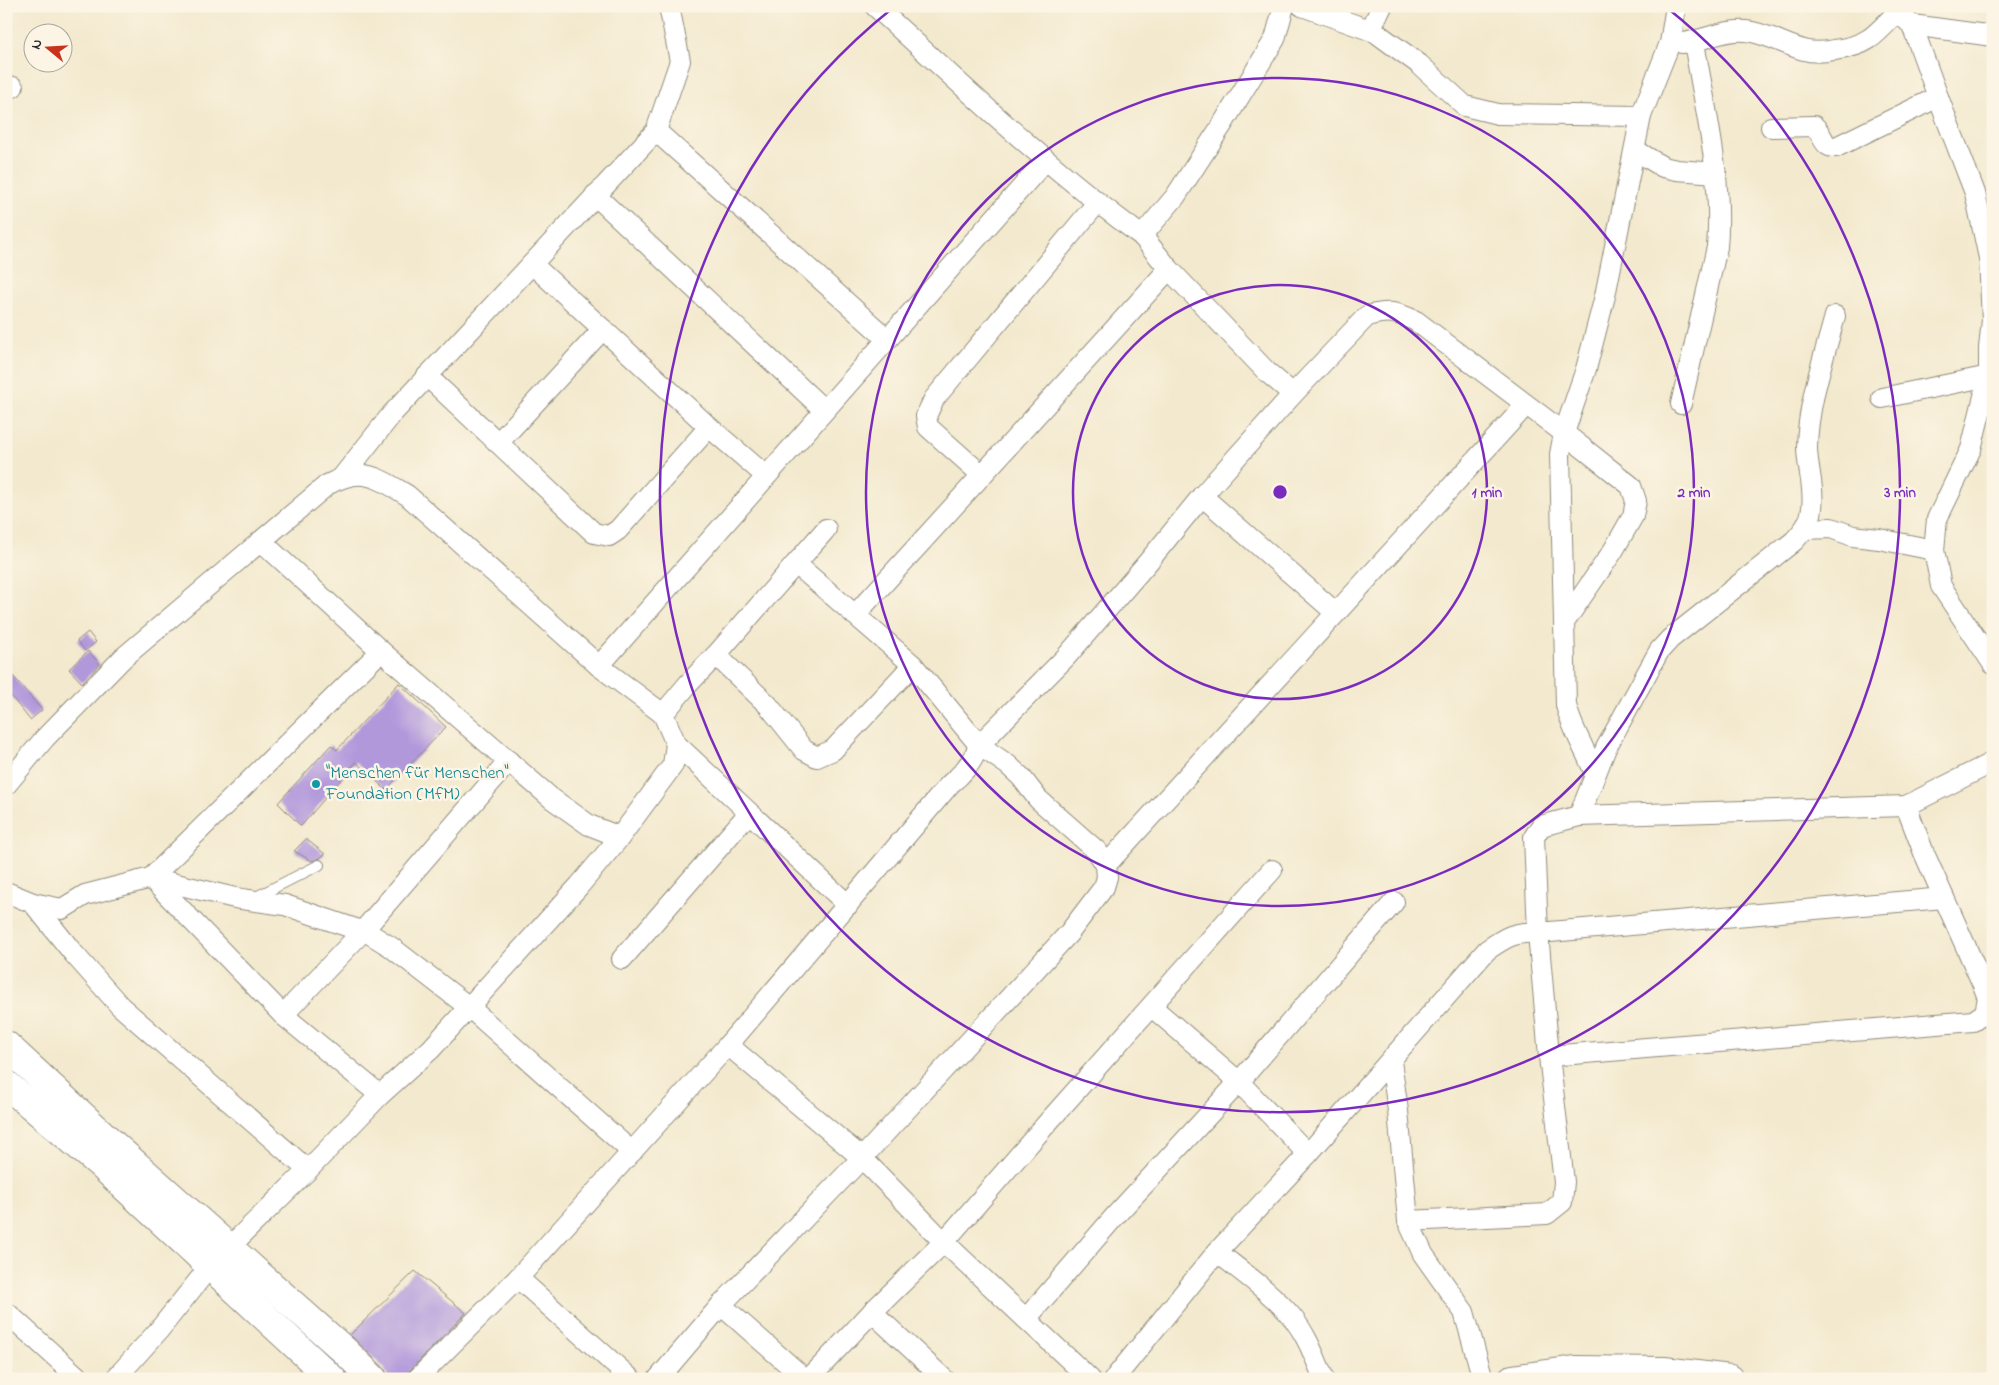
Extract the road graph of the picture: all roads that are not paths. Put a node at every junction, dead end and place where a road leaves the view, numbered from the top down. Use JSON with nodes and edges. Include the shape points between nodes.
{"nodes":[{"id":1,"x":669,"y":6,"type":"edge"},
{"id":2,"x":875,"y":6,"type":"edge"},
{"id":3,"x":1284,"y":6,"type":"edge"},
{"id":4,"x":1302,"y":6,"type":"edge"},
{"id":5,"x":1382,"y":6,"type":"edge"},
{"id":6,"x":1676,"y":6,"type":"edge"},
{"id":7,"x":1901,"y":15,"type":"edge"},
{"id":8,"x":1371,"y":29,"type":"junction"},
{"id":9,"x":1993,"y":36,"type":"edge"},
{"id":10,"x":1694,"y":42,"type":"junction"},
{"id":11,"x":1670,"y":43,"type":"junction"},
{"id":12,"x":1938,"y":97,"type":"junction"},
{"id":13,"x":1641,"y":116,"type":"junction"},
{"id":14,"x":1771,"y":127,"type":"dead end"},
{"id":15,"x":656,"y":131,"type":"junction"},
{"id":16,"x":1635,"y":150,"type":"junction"},
{"id":17,"x":1045,"y":161,"type":"junction"},
{"id":18,"x":1716,"y":173,"type":"junction"},
{"id":19,"x":1984,"y":192,"type":"edge"},
{"id":20,"x":595,"y":195,"type":"junction"},
{"id":21,"x":1097,"y":203,"type":"junction"},
{"id":22,"x":1142,"y":236,"type":"junction"},
{"id":23,"x":532,"y":264,"type":"junction"},
{"id":24,"x":1170,"y":269,"type":"junction"},
{"id":25,"x":1835,"y":316,"type":"dead end"},
{"id":26,"x":603,"y":329,"type":"junction"},
{"id":27,"x":886,"y":339,"type":"junction"},
{"id":28,"x":427,"y":376,"type":"junction"},
{"id":29,"x":1989,"y":376,"type":"junction"},
{"id":30,"x":1293,"y":394,"type":"junction"},
{"id":31,"x":1882,"y":398,"type":"dead end"},
{"id":32,"x":1681,"y":404,"type":"dead end"},
{"id":33,"x":1526,"y":405,"type":"junction"},
{"id":34,"x":824,"y":410,"type":"junction"},
{"id":35,"x":709,"y":427,"type":"junction"},
{"id":36,"x":1564,"y":433,"type":"junction"},
{"id":37,"x":498,"y":442,"type":"junction"},
{"id":38,"x":982,"y":475,"type":"junction"},
{"id":39,"x":343,"y":476,"type":"junction"},
{"id":40,"x":766,"y":476,"type":"junction"},
{"id":41,"x":1202,"y":496,"type":"junction"},
{"id":42,"x":1806,"y":529,"type":"junction"},
{"id":43,"x":826,"y":530,"type":"dead end"},
{"id":44,"x":261,"y":541,"type":"junction"},
{"id":45,"x":1934,"y":550,"type":"junction"},
{"id":46,"x":796,"y":564,"type":"junction"},
{"id":47,"x":1336,"y":613,"type":"junction"},
{"id":48,"x":854,"y":615,"type":"junction"},
{"id":49,"x":1565,"y":621,"type":"junction"},
{"id":50,"x":381,"y":651,"type":"junction"},
{"id":51,"x":716,"y":656,"type":"junction"},
{"id":52,"x":1993,"y":664,"type":"edge"},
{"id":53,"x":913,"y":665,"type":"junction"},
{"id":54,"x":599,"y":666,"type":"junction"},
{"id":55,"x":663,"y":714,"type":"junction"},
{"id":56,"x":676,"y":744,"type":"junction"},
{"id":57,"x":980,"y":745,"type":"junction"},
{"id":58,"x":509,"y":761,"type":"junction"},
{"id":59,"x":1993,"y":762,"type":"edge"},
{"id":60,"x":1595,"y":774,"type":"junction"},
{"id":61,"x":6,"y":785,"type":"edge"},
{"id":62,"x":1906,"y":806,"type":"junction"},
{"id":63,"x":749,"y":813,"type":"junction"},
{"id":64,"x":1579,"y":816,"type":"junction"},
{"id":65,"x":620,"y":837,"type":"junction"},
{"id":66,"x":319,"y":865,"type":"dead end"},
{"id":67,"x":1106,"y":865,"type":"junction"},
{"id":68,"x":1272,"y":870,"type":"dead end"},
{"id":69,"x":151,"y":878,"type":"junction"},
{"id":70,"x":6,"y":892,"type":"edge"},
{"id":71,"x":1944,"y":898,"type":"junction"},
{"id":72,"x":251,"y":900,"type":"junction"},
{"id":73,"x":1394,"y":902,"type":"dead end"},
{"id":74,"x":33,"y":903,"type":"junction"},
{"id":75,"x":848,"y":905,"type":"junction"},
{"id":76,"x":362,"y":932,"type":"junction"},
{"id":77,"x":1538,"y":932,"type":"junction"},
{"id":78,"x":622,"y":959,"type":"dead end"},
{"id":79,"x":1990,"y":999,"type":"edge"},
{"id":80,"x":1152,"y":1007,"type":"junction"},
{"id":81,"x":470,"y":1008,"type":"junction"},
{"id":82,"x":283,"y":1015,"type":"junction"},
{"id":83,"x":6,"y":1045,"type":"edge"},
{"id":84,"x":728,"y":1045,"type":"junction"},
{"id":85,"x":1549,"y":1056,"type":"junction"},
{"id":86,"x":1391,"y":1061,"type":"junction"},
{"id":87,"x":1239,"y":1082,"type":"junction"},
{"id":88,"x":6,"y":1084,"type":"edge"},
{"id":89,"x":380,"y":1095,"type":"junction"},
{"id":90,"x":632,"y":1152,"type":"junction"},
{"id":91,"x":1308,"y":1154,"type":"junction"},
{"id":92,"x":862,"y":1158,"type":"junction"},
{"id":93,"x":308,"y":1170,"type":"junction"},
{"id":94,"x":1408,"y":1221,"type":"junction"},
{"id":95,"x":944,"y":1242,"type":"junction"},
{"id":96,"x":1217,"y":1252,"type":"junction"},
{"id":97,"x":221,"y":1257,"type":"junction"},
{"id":98,"x":518,"y":1278,"type":"junction"},
{"id":99,"x":721,"y":1305,"type":"junction"},
{"id":100,"x":6,"y":1312,"type":"edge"},
{"id":101,"x":872,"y":1312,"type":"junction"},
{"id":102,"x":1026,"y":1319,"type":"junction"},
{"id":103,"x":330,"y":1378,"type":"edge"},
{"id":104,"x":80,"y":1379,"type":"edge"},
{"id":105,"x":115,"y":1379,"type":"edge"},
{"id":106,"x":373,"y":1379,"type":"edge"},
{"id":107,"x":416,"y":1379,"type":"edge"},
{"id":108,"x":631,"y":1379,"type":"edge"},
{"id":109,"x":658,"y":1379,"type":"edge"},
{"id":110,"x":805,"y":1379,"type":"edge"},
{"id":111,"x":809,"y":1379,"type":"edge"},
{"id":112,"x":944,"y":1379,"type":"edge"},
{"id":113,"x":1090,"y":1379,"type":"edge"},
{"id":114,"x":1114,"y":1379,"type":"edge"},
{"id":115,"x":1324,"y":1379,"type":"edge"},
{"id":116,"x":1483,"y":1379,"type":"edge"},
{"id":117,"x":1512,"y":1379,"type":"edge"},
{"id":118,"x":1730,"y":1379,"type":"edge"}],
"edges":[{"from":1,"to":15,"type":"street","via":[[680,61]]},
{"from":2,"to":17,"type":"street"},
{"from":3,"to":22,"type":"street","via":[[1275,39],[1222,125],[1174,197]]},
{"from":4,"to":8,"type":"street"},
{"from":5,"to":8,"type":"street"},
{"from":6,"to":11,"type":"street"},
{"from":7,"to":9,"type":"street"},
{"from":7,"to":10,"type":"street","via":[[1864,43],[1821,52],[1745,31],[1732,31]]},
{"from":7,"to":12,"type":"street"},
{"from":8,"to":13,"type":"street","via":[[1420,64],[1465,106],[1498,114]]},
{"from":10,"to":11,"type":"street"},
{"from":10,"to":18,"type":"street"},
{"from":11,"to":13,"type":"street"},
{"from":12,"to":14,"type":"street","via":[[1836,147],[1830,148],[1814,126]]},
{"from":12,"to":19,"type":"street"},
{"from":13,"to":16,"type":"street"},
{"from":15,"to":20,"type":"street"},
{"from":15,"to":27,"type":"street"},
{"from":16,"to":18,"type":"street","via":[[1663,167]]},
{"from":16,"to":36,"type":"street","via":[[1606,296]]},
{"from":17,"to":21,"type":"street"},
{"from":17,"to":27,"type":"street"},
{"from":18,"to":32,"type":"street","via":[[1717,246]]},
{"from":19,"to":29,"type":"street","via":[[1992,290]]},
{"from":20,"to":23,"type":"street"},
{"from":20,"to":34,"type":"street"},
{"from":21,"to":22,"type":"street"},
{"from":21,"to":38,"type":"street","via":[[934,398],[926,416],[928,427]]},
{"from":22,"to":24,"type":"street"},
{"from":23,"to":26,"type":"street"},
{"from":23,"to":28,"type":"street"},
{"from":24,"to":30,"type":"street","via":[[1267,372]]},
{"from":24,"to":38,"type":"street"},
{"from":25,"to":42,"type":"street","via":[[1808,430],[1812,508]]},
{"from":26,"to":35,"type":"street"},
{"from":26,"to":37,"type":"street"},
{"from":27,"to":34,"type":"street"},
{"from":28,"to":37,"type":"street"},
{"from":28,"to":39,"type":"street"},
{"from":29,"to":31,"type":"street"},
{"from":29,"to":45,"type":"street","via":[[1971,449],[1937,519]]},
{"from":30,"to":33,"type":"street","via":[[1367,316],[1383,311],[1416,321]]},
{"from":30,"to":41,"type":"street"},
{"from":33,"to":36,"type":"street"},
{"from":33,"to":47,"type":"street"},
{"from":34,"to":40,"type":"street"},
{"from":35,"to":37,"type":"street","via":[[618,530],[609,536],[594,533]]},
{"from":35,"to":40,"type":"street"},
{"from":36,"to":49,"type":"street","via":[[1560,454]]},
{"from":36,"to":49,"type":"street","via":[[1631,486],[1636,501],[1633,516],[1613,551]]},
{"from":38,"to":48,"type":"street"},
{"from":39,"to":44,"type":"street","via":[[327,485]]},
{"from":39,"to":54,"type":"street","via":[[361,474],[379,479],[407,495]]},
{"from":40,"to":54,"type":"street"},
{"from":41,"to":47,"type":"street"},
{"from":41,"to":57,"type":"street","via":[[1066,657]]},
{"from":42,"to":45,"type":"street","via":[[1831,528],[1852,536]]},
{"from":42,"to":60,"type":"street","via":[[1658,651]]},
{"from":43,"to":46,"type":"street"},
{"from":44,"to":50,"type":"street"},
{"from":44,"to":61,"type":"street","via":[[124,658],[45,738]]},
{"from":45,"to":52,"type":"street","via":[[1941,586]]},
{"from":46,"to":48,"type":"street"},
{"from":46,"to":51,"type":"street"},
{"from":47,"to":67,"type":"street"},
{"from":48,"to":53,"type":"street"},
{"from":49,"to":60,"type":"street","via":[[1566,705]]},
{"from":50,"to":58,"type":"street"},
{"from":50,"to":69,"type":"street"},
{"from":51,"to":53,"type":"street","via":[[768,705],[804,750],[817,757],[833,750]]},
{"from":51,"to":55,"type":"street"},
{"from":53,"to":57,"type":"street"},
{"from":54,"to":55,"type":"street"},
{"from":55,"to":56,"type":"street"},
{"from":56,"to":63,"type":"street"},
{"from":56,"to":65,"type":"street","via":[[673,765]]},
{"from":57,"to":67,"type":"street","via":[[1021,777],[1038,798],[1097,851]]},
{"from":57,"to":75,"type":"street","via":[[963,774],[950,784]]},
{"from":58,"to":65,"type":"street","via":[[551,798],[589,825]]},
{"from":58,"to":76,"type":"street"},
{"from":59,"to":62,"type":"street"},
{"from":60,"to":64,"type":"street"},
{"from":62,"to":64,"type":"street"},
{"from":62,"to":71,"type":"street"},
{"from":63,"to":75,"type":"street"},
{"from":63,"to":78,"type":"street"},
{"from":64,"to":77,"type":"street","via":[[1542,826],[1534,837]]},
{"from":65,"to":81,"type":"street"},
{"from":66,"to":72,"type":"lane"},
{"from":67,"to":92,"type":"street","via":[[1104,887],[1069,932]]},
{"from":68,"to":80,"type":"street"},
{"from":69,"to":72,"type":"street"},
{"from":69,"to":74,"type":"street","via":[[85,895],[62,910]]},
{"from":69,"to":82,"type":"street"},
{"from":70,"to":74,"type":"street"},
{"from":71,"to":77,"type":"street"},
{"from":71,"to":79,"type":"street"},
{"from":72,"to":76,"type":"street","via":[[285,905]]},
{"from":73,"to":87,"type":"street"},
{"from":74,"to":93,"type":"street","via":[[120,1006]]},
{"from":75,"to":84,"type":"street"},
{"from":76,"to":81,"type":"street","via":[[391,947]]},
{"from":76,"to":82,"type":"street"},
{"from":77,"to":85,"type":"street"},
{"from":77,"to":86,"type":"street","via":[[1523,931],[1506,937],[1487,950]]},
{"from":79,"to":85,"type":"street","via":[[1985,1013],[1973,1021]]},
{"from":80,"to":87,"type":"street"},
{"from":80,"to":95,"type":"street"},
{"from":81,"to":89,"type":"street"},
{"from":81,"to":90,"type":"street"},
{"from":82,"to":89,"type":"street"},
{"from":83,"to":97,"type":"main road","via":[[115,1146]]},
{"from":84,"to":90,"type":"street"},
{"from":84,"to":92,"type":"street"},
{"from":85,"to":94,"type":"street","via":[[1564,1182],[1562,1202],[1547,1214]]},
{"from":86,"to":91,"type":"street"},
{"from":86,"to":94,"type":"street"},
{"from":87,"to":91,"type":"street"},
{"from":87,"to":102,"type":"street","via":[[1115,1216]]},
{"from":88,"to":97,"type":"main road","via":[[99,1163]]},
{"from":89,"to":93,"type":"street"},
{"from":90,"to":98,"type":"street"},
{"from":91,"to":96,"type":"street"},
{"from":92,"to":95,"type":"street"},
{"from":92,"to":99,"type":"street"},
{"from":93,"to":97,"type":"street"},
{"from":94,"to":116,"type":"street","via":[[1423,1254],[1464,1312]]},
{"from":95,"to":101,"type":"street"},
{"from":95,"to":102,"type":"street"},
{"from":96,"to":114,"type":"street"},
{"from":96,"to":115,"type":"street","via":[[1293,1318],[1306,1338]]},
{"from":97,"to":103,"type":"main road"},
{"from":97,"to":105,"type":"street"},
{"from":97,"to":106,"type":"main road"},
{"from":98,"to":107,"type":"street"},
{"from":98,"to":108,"type":"street"},
{"from":99,"to":109,"type":"street"},
{"from":99,"to":110,"type":"street"},
{"from":100,"to":104,"type":"street"},
{"from":101,"to":111,"type":"street"},
{"from":101,"to":112,"type":"street"},
{"from":102,"to":113,"type":"street"},
{"from":117,"to":118,"type":"main road","via":[[1575,1370],[1664,1371]]}]}
